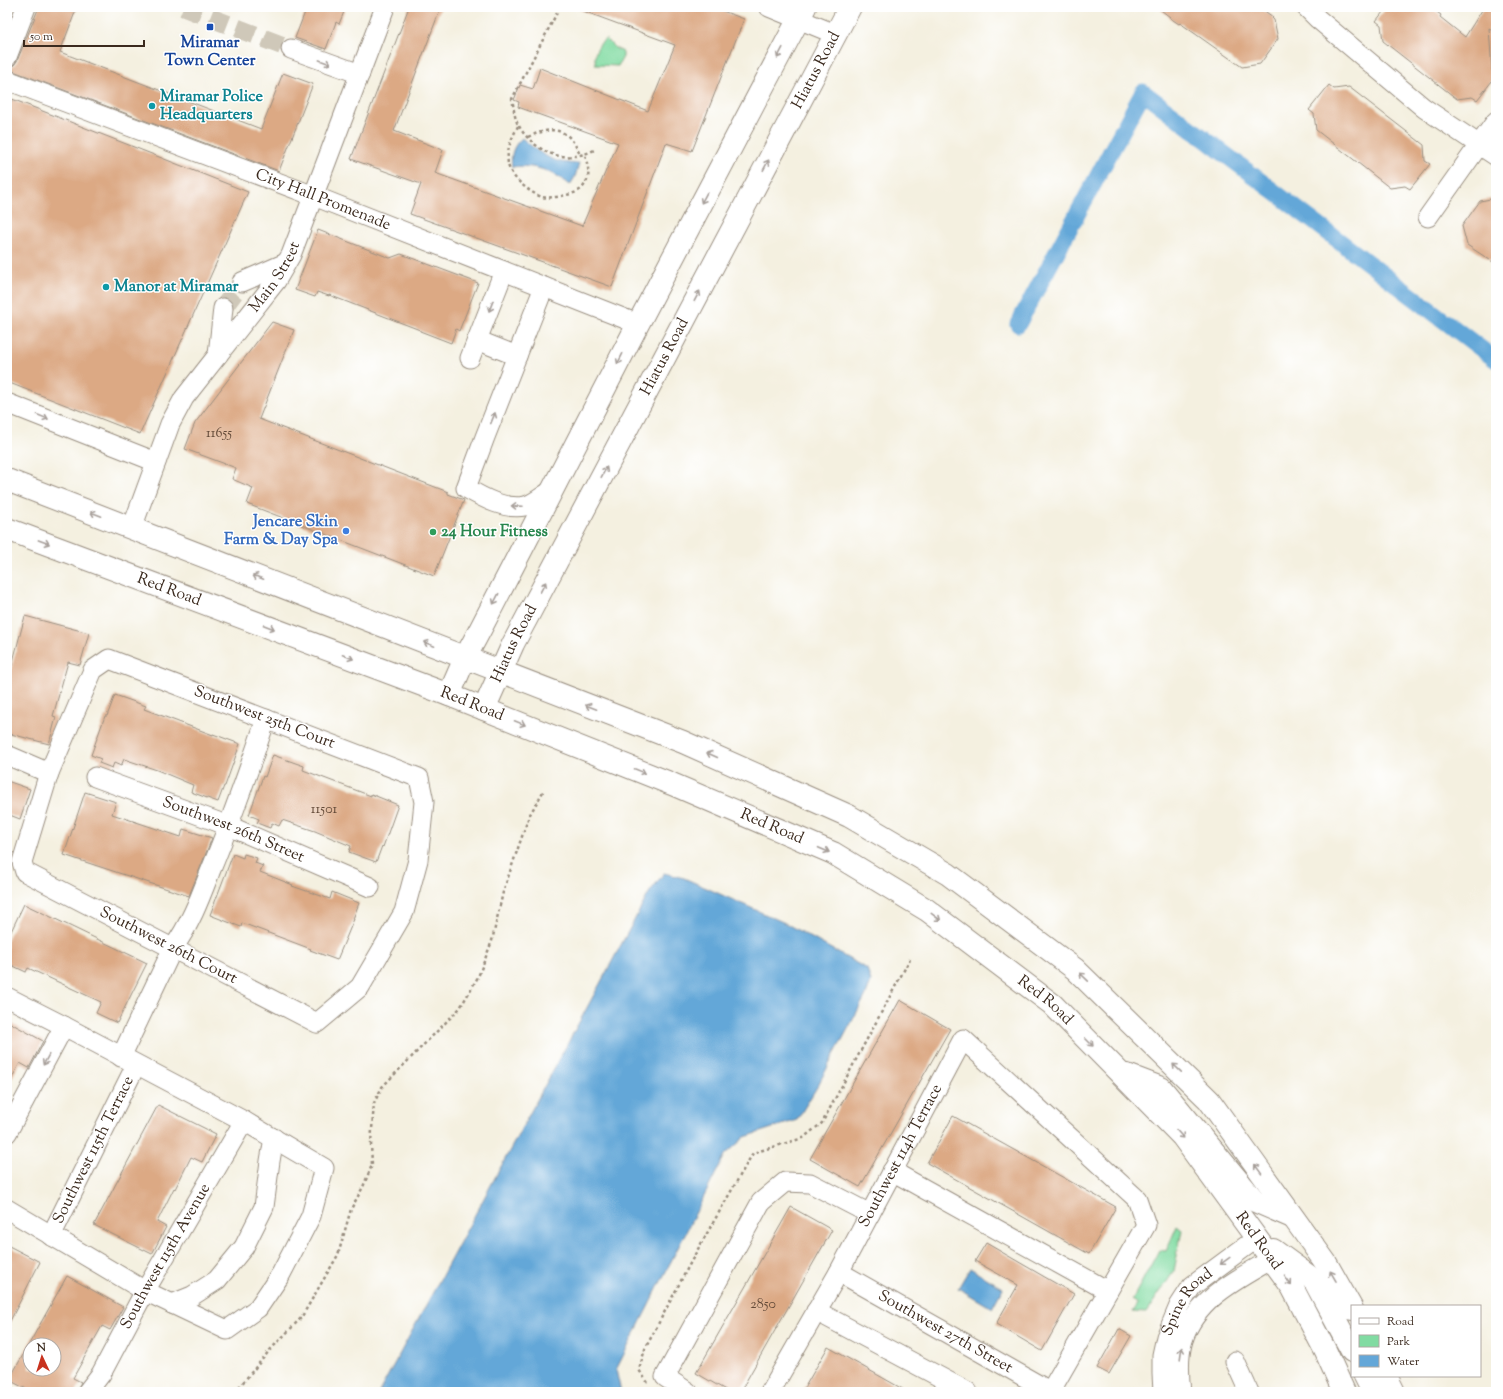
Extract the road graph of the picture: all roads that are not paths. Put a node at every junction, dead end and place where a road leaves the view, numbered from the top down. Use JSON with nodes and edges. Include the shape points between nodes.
{"nodes":[{"id":1,"x":26,"y":7,"type":"edge"},
{"id":2,"x":385,"y":7,"type":"edge"},
{"id":3,"x":769,"y":7,"type":"edge"},
{"id":4,"x":850,"y":7,"type":"edge"},
{"id":5,"x":1306,"y":7,"type":"edge"},
{"id":6,"x":802,"y":13,"type":"edge"},
{"id":7,"x":835,"y":34,"type":"junction"},
{"id":8,"x":291,"y":49,"type":"tunnel mouth"},
{"id":9,"x":7,"y":57,"type":"edge"},
{"id":10,"x":360,"y":74,"type":"junction"},
{"id":11,"x":7,"y":80,"type":"edge"},
{"id":12,"x":1496,"y":122,"type":"edge"},
{"id":13,"x":1480,"y":146,"type":"junction"},
{"id":14,"x":1496,"y":156,"type":"edge"},
{"id":15,"x":314,"y":196,"type":"junction"},
{"id":16,"x":1428,"y":217,"type":"dead end"},
{"id":17,"x":286,"y":264,"type":"junction"},
{"id":18,"x":504,"y":271,"type":"junction"},
{"id":19,"x":242,"y":282,"type":"tunnel mouth"},
{"id":20,"x":544,"y":287,"type":"junction"},
{"id":21,"x":223,"y":308,"type":"tunnel mouth"},
{"id":22,"x":638,"y":324,"type":"junction"},
{"id":23,"x":477,"y":340,"type":"junction"},
{"id":24,"x":218,"y":355,"type":"junction"},
{"id":25,"x":517,"y":356,"type":"junction"},
{"id":26,"x":470,"y":358,"type":"dead end"},
{"id":27,"x":7,"y":403,"type":"edge"},
{"id":28,"x":156,"y":462,"type":"junction"},
{"id":29,"x":7,"y":480,"type":"edge"},
{"id":30,"x":552,"y":490,"type":"junction"},
{"id":31,"x":7,"y":528,"type":"edge"},
{"id":32,"x":132,"y":528,"type":"junction"},
{"id":33,"x":465,"y":658,"type":"junction"},
{"id":34,"x":500,"y":672,"type":"junction"},
{"id":35,"x":449,"y":695,"type":"junction"},
{"id":36,"x":484,"y":709,"type":"junction"},
{"id":37,"x":266,"y":719,"type":"junction"},
{"id":38,"x":7,"y":755,"type":"edge"},
{"id":39,"x":49,"y":773,"type":"junction"},
{"id":40,"x":95,"y":777,"type":"dead end"},
{"id":41,"x":229,"y":826,"type":"junction"},
{"id":42,"x":370,"y":887,"type":"dead end"},
{"id":43,"x":173,"y":948,"type":"junction"},
{"id":44,"x":7,"y":997,"type":"edge"},
{"id":45,"x":317,"y":1023,"type":"joint"},
{"id":46,"x":64,"y":1026,"type":"junction"},
{"id":47,"x":128,"y":1061,"type":"junction"},
{"id":48,"x":1120,"y":1073,"type":"junction"},
{"id":49,"x":244,"y":1121,"type":"junction"},
{"id":50,"x":7,"y":1133,"type":"edge"},
{"id":51,"x":274,"y":1138,"type":"junction"},
{"id":52,"x":892,"y":1171,"type":"junction"},
{"id":53,"x":7,"y":1209,"type":"edge"},
{"id":54,"x":870,"y":1214,"type":"junction"},
{"id":55,"x":1293,"y":1217,"type":"junction"},
{"id":56,"x":51,"y":1236,"type":"junction"},
{"id":57,"x":1257,"y":1238,"type":"junction"},
{"id":58,"x":1272,"y":1259,"type":"junction"},
{"id":59,"x":839,"y":1272,"type":"junction"},
{"id":60,"x":145,"y":1291,"type":"junction"},
{"id":61,"x":1108,"y":1291,"type":"junction"},
{"id":62,"x":172,"y":1304,"type":"junction"},
{"id":63,"x":1351,"y":1307,"type":"edge"},
{"id":64,"x":816,"y":1311,"type":"junction"},
{"id":65,"x":1351,"y":1349,"type":"edge"},
{"id":66,"x":1235,"y":1362,"type":"dead end"},
{"id":67,"x":1366,"y":1377,"type":"edge"},
{"id":68,"x":1386,"y":1377,"type":"edge"},
{"id":69,"x":87,"y":1392,"type":"edge"},
{"id":70,"x":688,"y":1392,"type":"edge"},
{"id":71,"x":770,"y":1392,"type":"edge"},
{"id":72,"x":968,"y":1392,"type":"edge"},
{"id":73,"x":1050,"y":1392,"type":"edge"},
{"id":74,"x":1163,"y":1392,"type":"edge"},
{"id":75,"x":1181,"y":1392,"type":"edge"},
{"id":76,"x":1249,"y":1392,"type":"edge"},
{"id":77,"x":1344,"y":1392,"type":"edge"},
{"id":78,"x":1373,"y":1392,"type":"edge"},
{"id":79,"x":1394,"y":1392,"type":"edge"}],
"edges":[{"from":1,"to":9,"type":"street"},
{"from":2,"to":10,"type":"street","name":"Main Street"},
{"from":3,"to":6,"type":"street"},
{"from":4,"to":7,"type":"main road","name":"Hiatus Road"},
{"from":5,"to":13,"type":"street","via":[[1424,108]]},
{"from":6,"to":7,"type":"street"},
{"from":6,"to":22,"type":"main road","one_way":true},
{"from":34,"to":7,"type":"main road","name":"Hiatus Road","one_way":true},
{"from":8,"to":10,"type":"street","one_way":true},
{"from":10,"to":15,"type":"street","name":"Main Street"},
{"from":11,"to":15,"type":"street","name":"City Hall Promenade"},
{"from":12,"to":13,"type":"street"},
{"from":13,"to":14,"type":"street"},
{"from":13,"to":16,"type":"street"},
{"from":15,"to":17,"type":"street","name":"Main Street"},
{"from":15,"to":18,"type":"street","name":"City Hall Promenade"},
{"from":17,"to":19,"type":"street"},
{"from":17,"to":24,"type":"street","name":"Main Street","via":[[276,281]]},
{"from":18,"to":20,"type":"street","name":"City Hall Promenade"},
{"from":18,"to":23,"type":"street","one_way":true},
{"from":20,"to":22,"type":"street","name":"City Hall Promenade"},
{"from":20,"to":25,"type":"street"},
{"from":21,"to":24,"type":"street"},
{"from":22,"to":30,"type":"main road","one_way":true},
{"from":23,"to":25,"type":"street"},
{"from":23,"to":26,"type":"street"},
{"from":24,"to":28,"type":"street","name":"Main Street","via":[[184,398],[170,424]]},
{"from":30,"to":25,"type":"street","one_way":true,"via":[[526,506],[519,507],[487,501],[466,488]]},
{"from":27,"to":28,"type":"street","one_way":true},
{"from":28,"to":32,"type":"street","name":"Main Street"},
{"from":32,"to":29,"type":"main road","one_way":true},
{"from":30,"to":33,"type":"main road","one_way":true},
{"from":31,"to":35,"type":"main road","name":"Red Road","one_way":true},
{"from":33,"to":32,"type":"main road","one_way":true},
{"from":33,"to":34,"type":"main road"},
{"from":33,"to":35,"type":"main road"},
{"from":34,"to":36,"type":"main road","name":"Hiatus Road"},
{"from":55,"to":34,"type":"main road","one_way":true,"via":[[1209,1100],[1075,968],[948,874],[849,816],[683,742]]},
{"from":35,"to":36,"type":"main road","name":"Red Road"},
{"from":36,"to":48,"type":"main road","name":"Red Road","one_way":true,"via":[[672,784],[833,853],[927,910],[1052,1004]]},
{"from":37,"to":39,"type":"street","name":"Southwest 25th Court","via":[[109,659],[93,670]]},
{"from":37,"to":41,"type":"street","name":"Southwest 115th Terrace"},
{"from":37,"to":45,"type":"street","name":"Southwest 25th Court","via":[[419,778],[424,802],[418,860],[404,912],[360,987]]},
{"from":38,"to":39,"type":"street"},
{"from":39,"to":43,"type":"street","name":"Southwest 26th Court","via":[[22,862],[25,872]]},
{"from":40,"to":41,"type":"street","name":"Southwest 26th Street"},
{"from":41,"to":42,"type":"street","name":"Southwest 26th Street"},
{"from":41,"to":43,"type":"street","name":"Southwest 115th Terrace","via":[[193,915]]},
{"from":43,"to":45,"type":"street","name":"Southwest 26th Court"},
{"from":43,"to":47,"type":"street","name":"Southwest 115th Terrace"},
{"from":44,"to":46,"type":"street"},
{"from":46,"to":47,"type":"street"},
{"from":46,"to":50,"type":"street","one_way":true},
{"from":47,"to":49,"type":"street"},
{"from":47,"to":56,"type":"street","name":"Southwest 115th Terrace"},
{"from":48,"to":55,"type":"main road","via":[[1161,1088],[1255,1201]]},
{"from":48,"to":57,"type":"main road","name":"Red Road","one_way":true,"via":[[1182,1136]]},
{"from":49,"to":51,"type":"street"},
{"from":49,"to":60,"type":"street","name":"Southwest 115th Avenue"},
{"from":51,"to":62,"type":"street","via":[[264,1207],[244,1247],[217,1280],[192,1296]]},
{"from":51,"to":62,"type":"street","via":[[324,1168],[311,1216],[281,1274],[258,1308],[227,1330]]},
{"from":52,"to":54,"type":"street","name":"Southwest 114h Terrace"},
{"from":52,"to":61,"type":"street"},
{"from":52,"to":61,"type":"street","name":"Southwest 114h Terrace","via":[[963,1040],[1137,1199],[1146,1225]]},
{"from":53,"to":56,"type":"street"},
{"from":54,"to":59,"type":"street","name":"Southwest 114h Terrace"},
{"from":54,"to":70,"type":"street","via":[[810,1183],[785,1182],[761,1202],[665,1377]]},
{"from":63,"to":55,"type":"main road","one_way":true,"via":[[1326,1263]]},
{"from":56,"to":60,"type":"street"},
{"from":57,"to":58,"type":"main road","name":"Red Road"},
{"from":57,"to":65,"type":"main road","via":[[1314,1280]]},
{"from":57,"to":74,"type":"street","name":"Spine Road","one_way":true,"via":[[1192,1286],[1178,1306],[1162,1355]]},
{"from":75,"to":58,"type":"street","name":"Spine Road","one_way":true,"via":[[1180,1358],[1189,1326],[1203,1306],[1216,1294]]},
{"from":58,"to":77,"type":"main road","name":"Red Road","one_way":true,"via":[[1292,1287]]},
{"from":59,"to":64,"type":"street","name":"Southwest 114h Terrace"},
{"from":59,"to":73,"type":"street","name":"Southwest 27th Street"},
{"from":60,"to":62,"type":"street"},
{"from":60,"to":69,"type":"street","name":"Southwest 115th Avenue","via":[[101,1374]]},
{"from":61,"to":73,"type":"street"},
{"from":64,"to":71,"type":"street","name":"Southwest 114h Terrace"},
{"from":64,"to":72,"type":"street"},
{"from":66,"to":76,"type":"street"},
{"from":67,"to":78,"type":"main road"},
{"from":68,"to":79,"type":"main road"}]}
